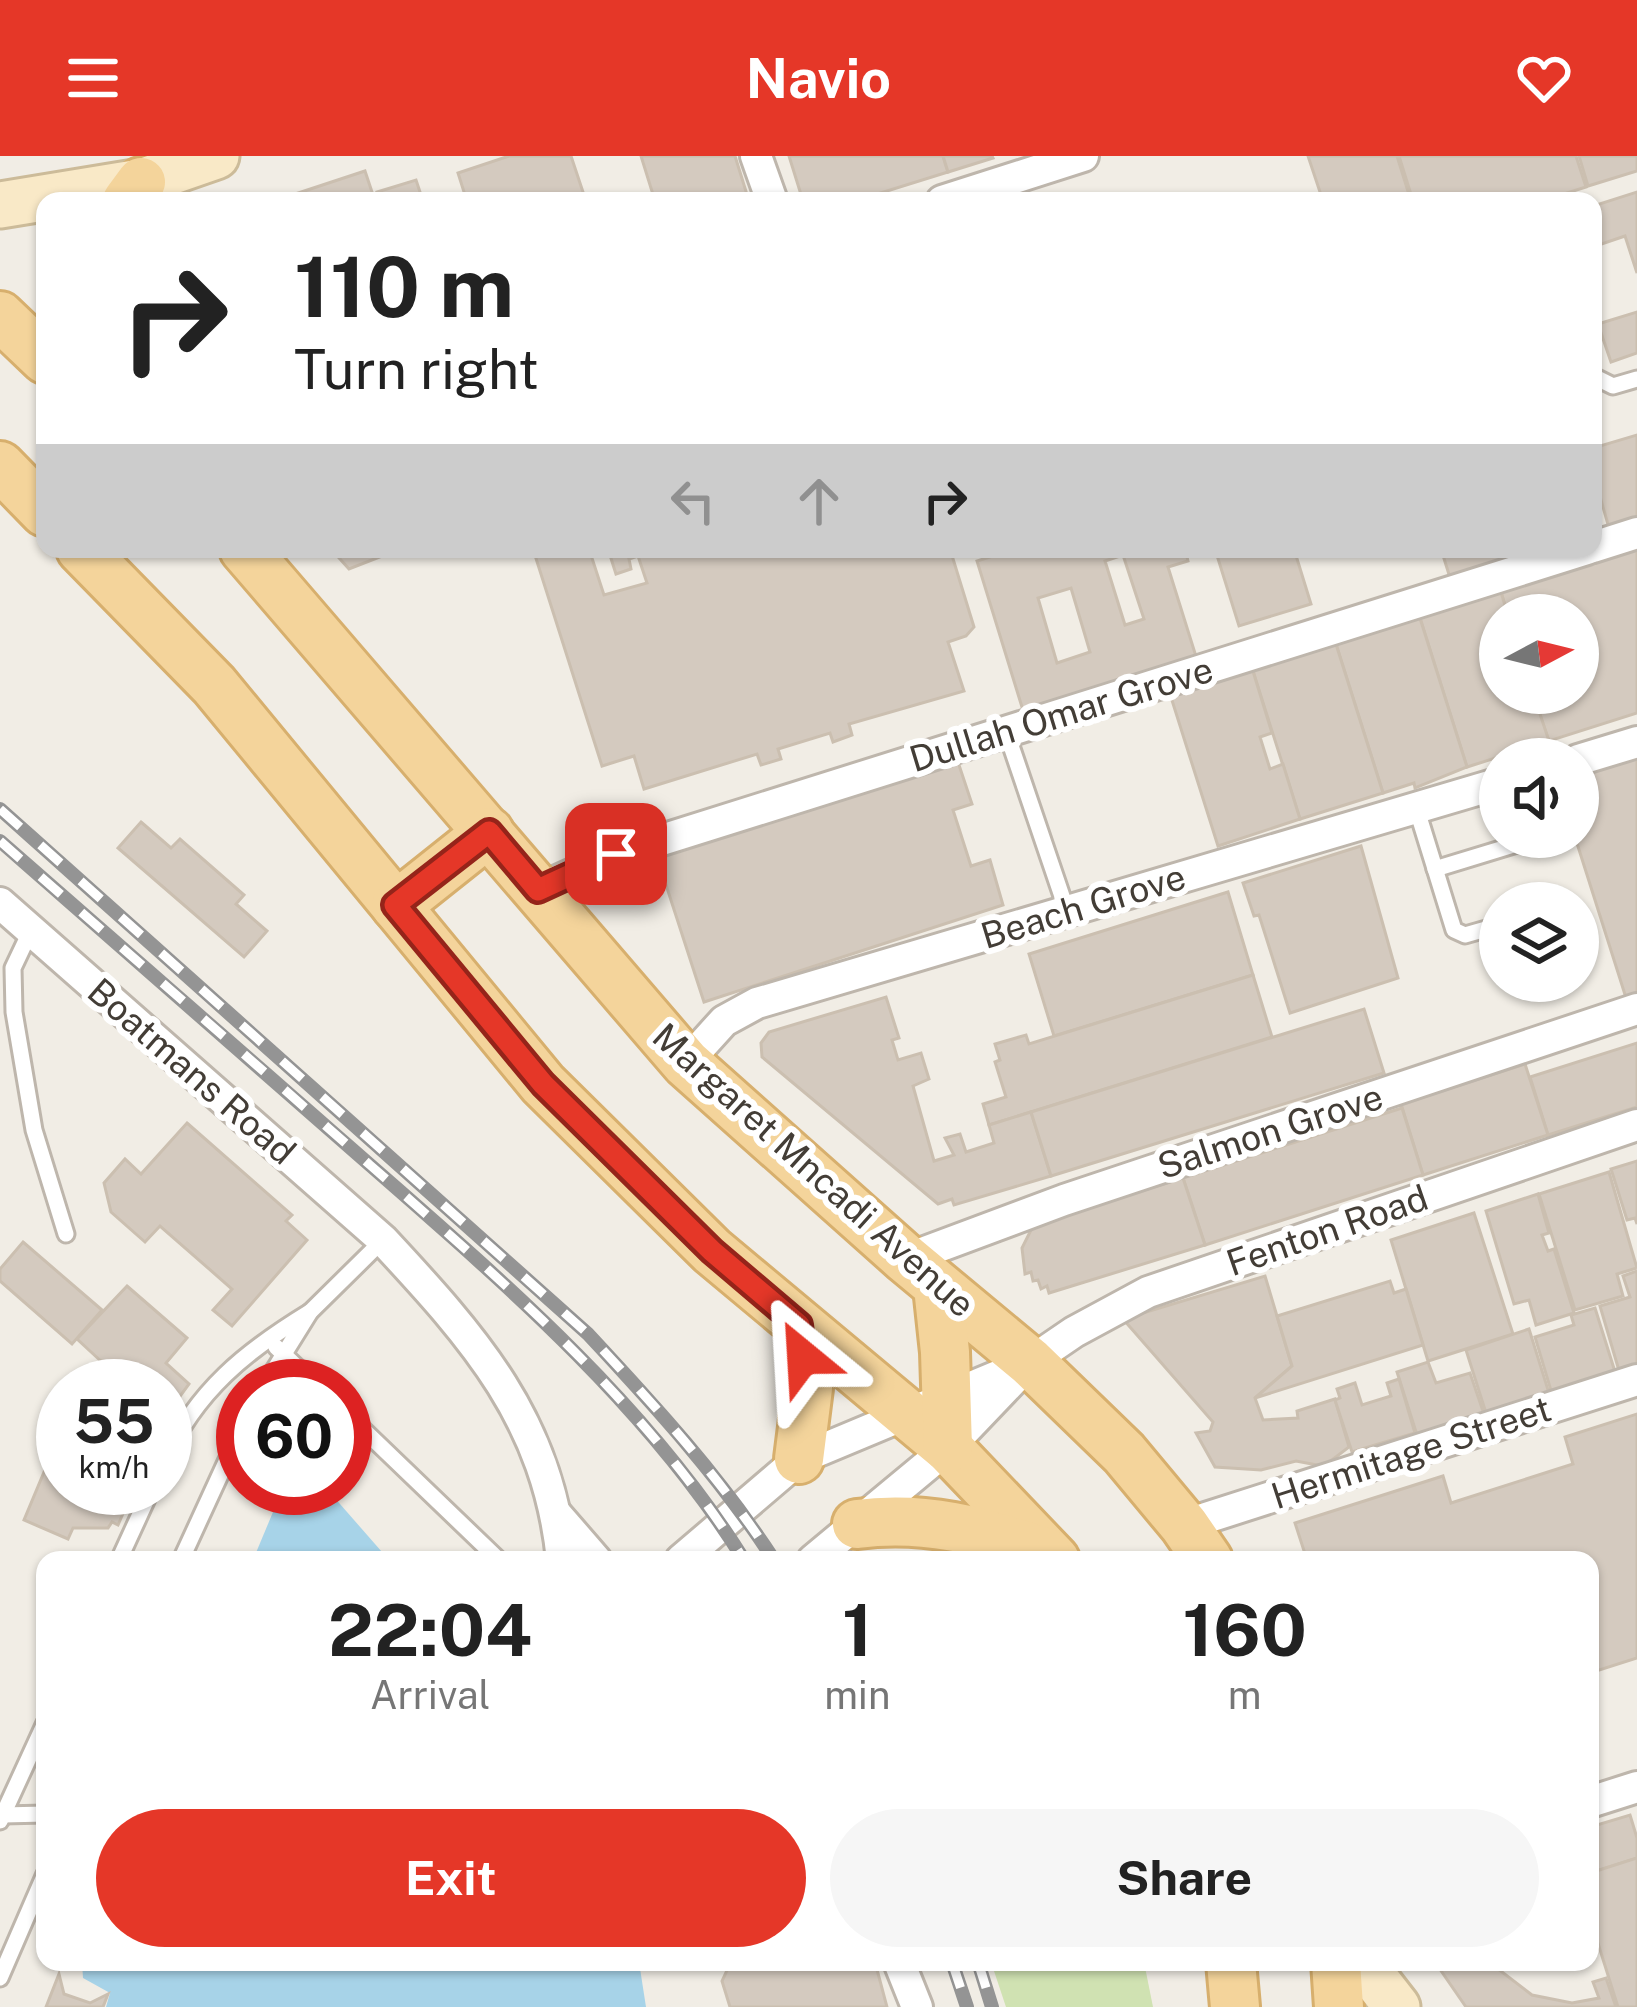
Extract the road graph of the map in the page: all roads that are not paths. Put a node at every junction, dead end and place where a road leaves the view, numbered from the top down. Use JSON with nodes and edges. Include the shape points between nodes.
{"nodes":[{"id":1,"x":216,"y":156,"type":"edge"},
{"id":2,"x":756,"y":156,"type":"edge"},
{"id":3,"x":1084,"y":156,"type":"edge"},
{"id":4,"x":134,"y":192,"type":"edge"},
{"id":5,"x":769,"y":192,"type":"edge"},
{"id":6,"x":970,"y":192,"type":"edge"},
{"id":7,"x":36,"y":202,"type":"edge"},
{"id":8,"x":0,"y":205,"type":"edge"},
{"id":9,"x":0,"y":316,"type":"edge"},
{"id":10,"x":36,"y":350,"type":"edge"},
{"id":11,"x":1637,"y":379,"type":"edge"},
{"id":12,"x":1602,"y":380,"type":"edge"},
{"id":13,"x":0,"y":466,"type":"edge"},
{"id":14,"x":36,"y":503,"type":"edge"},
{"id":15,"x":1637,"y":533,"type":"edge"},
{"id":16,"x":1602,"y":544,"type":"edge"},
{"id":17,"x":90,"y":558,"type":"edge"},
{"id":18,"x":252,"y":558,"type":"edge"},
{"id":19,"x":1558,"y":558,"type":"edge"},
{"id":20,"x":1006,"y":731,"type":"junction"},
{"id":21,"x":1637,"y":742,"type":"edge"},
{"id":22,"x":1599,"y":754,"type":"edge"},
{"id":23,"x":1479,"y":789,"type":"edge"},
{"id":24,"x":1416,"y":807,"type":"junction"},
{"id":25,"x":489,"y":832,"type":"junction"},
{"id":26,"x":1479,"y":856,"type":"edge"},
{"id":27,"x":1435,"y":869,"type":"junction"},
{"id":28,"x":538,"y":890,"type":"junction"},
{"id":29,"x":0,"y":903,"type":"edge"},
{"id":30,"x":395,"y":905,"type":"junction"},
{"id":31,"x":1067,"y":910,"type":"junction"},
{"id":32,"x":31,"y":930,"type":"junction"},
{"id":33,"x":1479,"y":931,"type":"edge"},
{"id":34,"x":1637,"y":1009,"type":"edge"},
{"id":35,"x":686,"y":1063,"type":"junction"},
{"id":36,"x":1637,"y":1125,"type":"edge"},
{"id":37,"x":66,"y":1234,"type":"dead end"},
{"id":38,"x":383,"y":1240,"type":"junction"},
{"id":39,"x":922,"y":1273,"type":"junction"},
{"id":40,"x":310,"y":1312,"type":"junction"},
{"id":41,"x":799,"y":1325,"type":"junction"},
{"id":42,"x":268,"y":1338,"type":"junction"},
{"id":43,"x":284,"y":1353,"type":"junction"},
{"id":44,"x":280,"y":1359,"type":"edge"},
{"id":45,"x":290,"y":1359,"type":"edge"},
{"id":46,"x":1030,"y":1362,"type":"junction"},
{"id":47,"x":1637,"y":1380,"type":"edge"},
{"id":48,"x":926,"y":1406,"type":"junction"},
{"id":49,"x":192,"y":1413,"type":"edge"},
{"id":50,"x":372,"y":1438,"type":"edge"},
{"id":51,"x":948,"y":1448,"type":"junction"},
{"id":52,"x":800,"y":1459,"type":"junction"},
{"id":53,"x":216,"y":1484,"type":"edge"},
{"id":54,"x":140,"y":1515,"type":"edge"},
{"id":55,"x":557,"y":1515,"type":"junction"},
{"id":56,"x":857,"y":1524,"type":"junction"},
{"id":57,"x":1196,"y":1543,"type":"edge"},
{"id":58,"x":123,"y":1551,"type":"edge"},
{"id":59,"x":185,"y":1551,"type":"edge"},
{"id":60,"x":490,"y":1551,"type":"edge"},
{"id":61,"x":561,"y":1551,"type":"edge"},
{"id":62,"x":588,"y":1551,"type":"edge"},
{"id":63,"x":692,"y":1551,"type":"edge"},
{"id":64,"x":824,"y":1551,"type":"edge"},
{"id":65,"x":1035,"y":1551,"type":"edge"},
{"id":66,"x":1046,"y":1551,"type":"edge"},
{"id":67,"x":36,"y":1743,"type":"edge"},
{"id":68,"x":1637,"y":1787,"type":"edge"},
{"id":69,"x":1599,"y":1799,"type":"edge"},
{"id":70,"x":36,"y":1815,"type":"edge"},
{"id":71,"x":2,"y":1818,"type":"edge"},
{"id":72,"x":36,"y":1895,"type":"edge"},
{"id":73,"x":902,"y":1971,"type":"edge"},
{"id":74,"x":1232,"y":1971,"type":"edge"},
{"id":75,"x":1337,"y":1971,"type":"edge"},
{"id":76,"x":1369,"y":1971,"type":"edge"},
{"id":77,"x":0,"y":1978,"type":"edge"},
{"id":78,"x":916,"y":2007,"type":"edge"},
{"id":79,"x":1235,"y":2007,"type":"edge"},
{"id":80,"x":1340,"y":2007,"type":"edge"},
{"id":81,"x":1397,"y":2007,"type":"edge"}],
"edges":[{"from":1,"to":4,"type":"street"},
{"from":2,"to":5,"type":"street"},
{"from":3,"to":6,"type":"street"},
{"from":7,"to":8,"type":"street"},
{"from":9,"to":10,"type":"main road"},
{"from":11,"to":12,"type":"lane"},
{"from":13,"to":14,"type":"main road"},
{"from":15,"to":16,"type":"street","name":"Dullah Omar Grove"},
{"from":17,"to":30,"type":"main road","via":[[214,685]]},
{"from":18,"to":25,"type":"main road","name":"Margaret Mncadi Avenue"},
{"from":19,"to":20,"type":"street","name":"Dullah Omar Grove"},
{"from":20,"to":28,"type":"street","name":"Dullah Omar Grove","via":[[598,860]]},
{"from":20,"to":31,"type":"lane"},
{"from":21,"to":22,"type":"street"},
{"from":23,"to":24,"type":"street","name":"Beach Grove"},
{"from":24,"to":27,"type":"lane"},
{"from":24,"to":31,"type":"street","name":"Beach Grove"},
{"from":25,"to":28,"type":"main road","name":"Margaret Mncadi Avenue"},
{"from":25,"to":30,"type":"main road"},
{"from":26,"to":27,"type":"lane"},
{"from":27,"to":33,"type":"lane","via":[[1454,930]]},
{"from":28,"to":35,"type":"main road","name":"Margaret Mncadi Avenue"},
{"from":29,"to":32,"type":"street","name":"Boatmans Road"},
{"from":30,"to":41,"type":"main road","via":[[543,1084]]},
{"from":31,"to":35,"type":"street","name":"Beach Grove","via":[[757,1004],[724,1021]]},
{"from":32,"to":37,"type":"lane","via":[[13,968],[14,1012],[34,1130]]},
{"from":32,"to":38,"type":"street","name":"Boatmans Road"},
{"from":34,"to":39,"type":"street","name":"Salmon Grove","via":[[1086,1193]]},
{"from":35,"to":39,"type":"main road","name":"Margaret Mncadi Avenue"},
{"from":36,"to":46,"type":"street","name":"Fenton Road","via":[[1148,1292]]},
{"from":38,"to":40,"type":"lane"},
{"from":38,"to":55,"type":"street","name":"Boatmans Road","via":[[516,1403]]},
{"from":39,"to":46,"type":"main road","name":"Margaret Mncadi Avenue"},
{"from":39,"to":48,"type":"main road"},
{"from":40,"to":42,"type":"lane"},
{"from":40,"to":43,"type":"lane"},
{"from":41,"to":48,"type":"main road"},
{"from":41,"to":52,"type":"main road","via":[[808,1388]]},
{"from":42,"to":43,"type":"lane"},
{"from":42,"to":49,"type":"lane"},
{"from":43,"to":44,"type":"lane"},
{"from":43,"to":45,"type":"lane"},
{"from":46,"to":48,"type":"street"},
{"from":46,"to":51,"type":"street"},
{"from":46,"to":57,"type":"main road","name":"Margaret Mncadi Avenue","via":[[1124,1453]]},
{"from":47,"to":57,"type":"street","name":"Hermitage Street"},
{"from":48,"to":51,"type":"main road"},
{"from":48,"to":52,"type":"street"},
{"from":50,"to":60,"type":"lane"},
{"from":51,"to":56,"type":"street"},
{"from":51,"to":66,"type":"main road"},
{"from":52,"to":63,"type":"street"},
{"from":53,"to":59,"type":"lane"},
{"from":54,"to":58,"type":"lane"},
{"from":55,"to":61,"type":"street"},
{"from":55,"to":62,"type":"street"},
{"from":56,"to":64,"type":"street"},
{"from":56,"to":65,"type":"main road","via":[[963,1526]]},
{"from":67,"to":71,"type":"lane"},
{"from":68,"to":69,"type":"street"},
{"from":70,"to":71,"type":"lane"},
{"from":72,"to":77,"type":"lane"},
{"from":73,"to":78,"type":"street"},
{"from":74,"to":79,"type":"main road"},
{"from":75,"to":80,"type":"main road"},
{"from":76,"to":81,"type":"street"}]}
